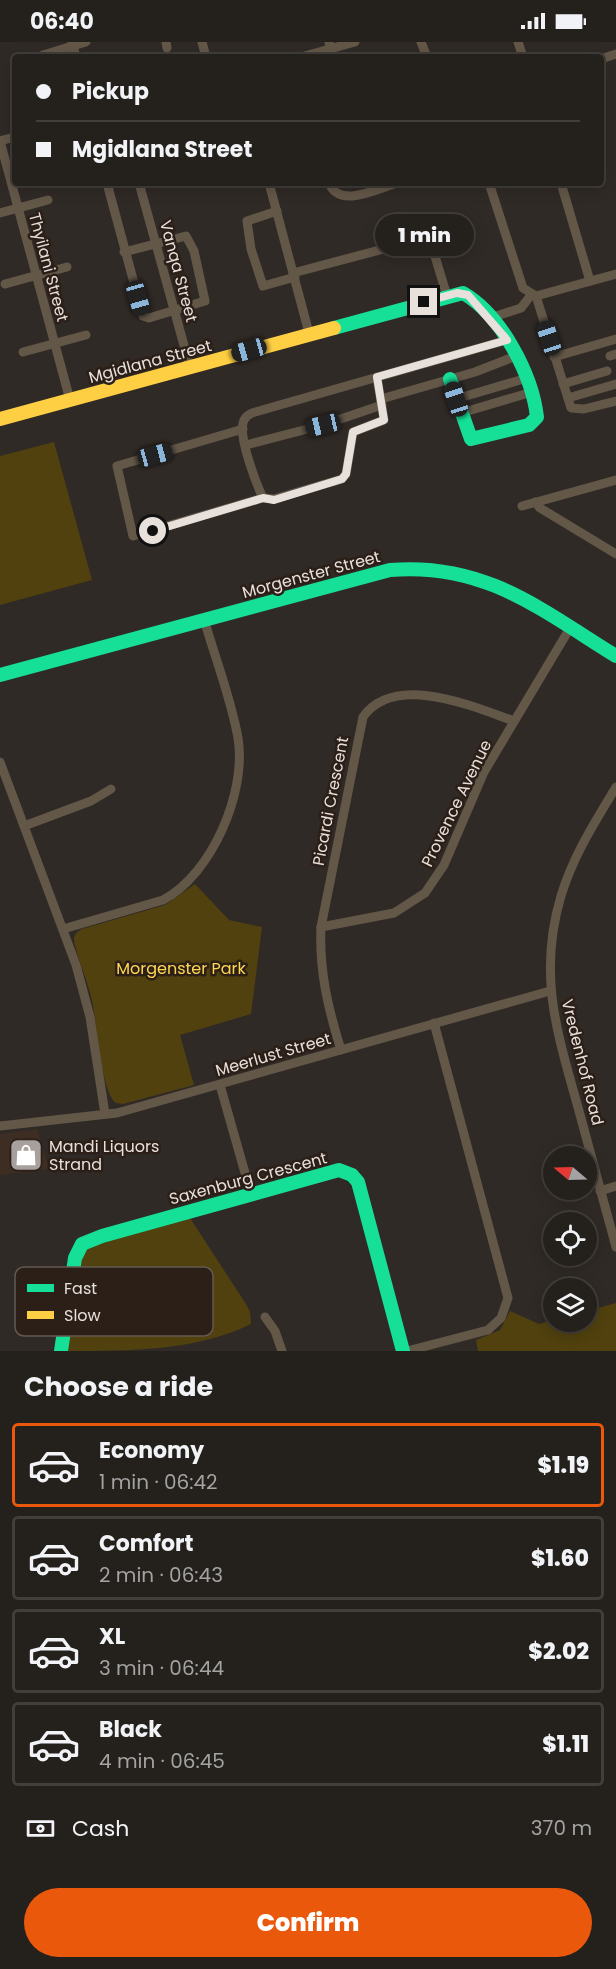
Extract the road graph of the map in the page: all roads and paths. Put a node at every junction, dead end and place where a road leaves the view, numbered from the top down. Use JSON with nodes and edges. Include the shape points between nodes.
{"nodes":[{"id":1,"x":86,"y":42,"type":"edge"},
{"id":2,"x":355,"y":42,"type":"edge"},
{"id":3,"x":72,"y":43,"type":"edge"},
{"id":4,"x":331,"y":49,"type":"edge"},
{"id":5,"x":45,"y":54,"type":"edge"},
{"id":6,"x":312,"y":54,"type":"edge"},
{"id":7,"x":616,"y":54,"type":"edge"},
{"id":8,"x":604,"y":58,"type":"dead end"},
{"id":9,"x":0,"y":141,"type":"edge"},
{"id":10,"x":12,"y":186,"type":"edge"},
{"id":11,"x":12,"y":186,"type":"edge"},
{"id":12,"x":109,"y":186,"type":"edge"},
{"id":13,"x":140,"y":186,"type":"edge"},
{"id":14,"x":270,"y":186,"type":"edge"},
{"id":15,"x":331,"y":186,"type":"edge"},
{"id":16,"x":386,"y":186,"type":"edge"},
{"id":17,"x":490,"y":186,"type":"edge"},
{"id":18,"x":562,"y":186,"type":"edge"},
{"id":19,"x":48,"y":200,"type":"dead end"},
{"id":20,"x":18,"y":208,"type":"junction"},
{"id":21,"x":277,"y":211,"type":"junction"},
{"id":22,"x":0,"y":213,"type":"edge"},
{"id":23,"x":458,"y":221,"type":"dead end"},
{"id":24,"x":426,"y":238,"type":"junction"},
{"id":25,"x":156,"y":245,"type":"junction"},
{"id":26,"x":124,"y":252,"type":"junction"},
{"id":27,"x":67,"y":267,"type":"dead end"},
{"id":28,"x":616,"y":274,"type":"edge"},
{"id":29,"x":294,"y":275,"type":"junction"},
{"id":30,"x":36,"y":276,"type":"junction"},
{"id":31,"x":590,"y":281,"type":"junction"},
{"id":32,"x":5,"y":285,"type":"dead end"},
{"id":33,"x":447,"y":296,"type":"junction"},
{"id":34,"x":534,"y":296,"type":"junction"},
{"id":35,"x":174,"y":311,"type":"junction"},
{"id":36,"x":490,"y":318,"type":"junction"},
{"id":37,"x":309,"y":333,"type":"junction"},
{"id":38,"x":86,"y":335,"type":"dead end"},
{"id":39,"x":616,"y":339,"type":"edge"},
{"id":40,"x":507,"y":340,"type":"junction"},
{"id":41,"x":54,"y":343,"type":"junction"},
{"id":42,"x":23,"y":352,"type":"dead end"},
{"id":43,"x":516,"y":356,"type":"junction"},
{"id":44,"x":554,"y":357,"type":"junction"},
{"id":45,"x":190,"y":368,"type":"junction"},
{"id":46,"x":607,"y":372,"type":"dead end"},
{"id":47,"x":377,"y":377,"type":"junction"},
{"id":48,"x":526,"y":378,"type":"junction"},
{"id":49,"x":450,"y":379,"type":"junction"},
{"id":50,"x":616,"y":382,"type":"edge"},
{"id":51,"x":563,"y":384,"type":"junction"},
{"id":52,"x":532,"y":392,"type":"junction"},
{"id":53,"x":568,"y":398,"type":"junction"},
{"id":54,"x":456,"y":399,"type":"junction"},
{"id":55,"x":70,"y":400,"type":"junction"},
{"id":56,"x":616,"y":401,"type":"edge"},
{"id":57,"x":382,"y":402,"type":"junction"},
{"id":58,"x":461,"y":413,"type":"junction"},
{"id":59,"x":0,"y":418,"type":"edge"},
{"id":60,"x":243,"y":429,"type":"junction"},
{"id":61,"x":246,"y":445,"type":"junction"},
{"id":62,"x":616,"y":480,"type":"edge"},
{"id":63,"x":263,"y":498,"type":"junction"},
{"id":64,"x":535,"y":502,"type":"junction"},
{"id":65,"x":522,"y":506,"type":"dead end"},
{"id":66,"x":616,"y":554,"type":"edge"},
{"id":67,"x":204,"y":619,"type":"junction"},
{"id":68,"x":570,"y":628,"type":"junction"},
{"id":69,"x":616,"y":656,"type":"edge"},
{"id":70,"x":0,"y":675,"type":"edge"},
{"id":71,"x":514,"y":721,"type":"junction"},
{"id":72,"x":0,"y":762,"type":"edge"},
{"id":73,"x":616,"y":787,"type":"edge"},
{"id":74,"x":111,"y":789,"type":"dead end"},
{"id":75,"x":24,"y":826,"type":"junction"},
{"id":76,"x":321,"y":927,"type":"junction"},
{"id":77,"x":63,"y":929,"type":"junction"},
{"id":78,"x":550,"y":991,"type":"junction"},
{"id":79,"x":434,"y":1023,"type":"junction"},
{"id":80,"x":341,"y":1050,"type":"junction"},
{"id":81,"x":220,"y":1085,"type":"junction"},
{"id":82,"x":105,"y":1114,"type":"junction"},
{"id":83,"x":0,"y":1126,"type":"edge"},
{"id":84,"x":616,"y":1186,"type":"edge"},
{"id":85,"x":600,"y":1191,"type":"junction"},
{"id":86,"x":251,"y":1194,"type":"junction"},
{"id":87,"x":616,"y":1247,"type":"edge"},
{"id":88,"x":74,"y":1267,"type":"edge"},
{"id":89,"x":265,"y":1317,"type":"dead end"},
{"id":90,"x":63,"y":1336,"type":"edge"},
{"id":91,"x":61,"y":1351,"type":"edge"},
{"id":92,"x":282,"y":1351,"type":"edge"},
{"id":93,"x":405,"y":1351,"type":"edge"}],
"edges":[{"from":1,"to":3,"type":"street"},
{"from":2,"to":4,"type":"street"},
{"from":3,"to":5,"type":"street"},
{"from":4,"to":6,"type":"street"},
{"from":7,"to":8,"type":"street"},
{"from":9,"to":11,"type":"street","name":"Thyilani Street"},
{"from":10,"to":20,"type":"street","name":"Thyilani Street"},
{"from":12,"to":26,"type":"street"},
{"from":13,"to":25,"type":"street","name":"Vanqa Street"},
{"from":14,"to":21,"type":"street"},
{"from":15,"to":16,"type":"street","via":[[336,194],[348,197]]},
{"from":17,"to":34,"type":"street","via":[[523,288]]},
{"from":18,"to":31,"type":"street"},
{"from":19,"to":20,"type":"street"},
{"from":20,"to":22,"type":"street"},
{"from":20,"to":30,"type":"street","name":"Thyilani Street"},
{"from":21,"to":29,"type":"street"},
{"from":21,"to":29,"type":"street","via":[[247,220],[251,249],[263,286]]},
{"from":23,"to":24,"type":"street","via":[[435,229]]},
{"from":24,"to":29,"type":"street"},
{"from":24,"to":33,"type":"street"},
{"from":25,"to":26,"type":"street"},
{"from":25,"to":35,"type":"street","name":"Vanqa Street"},
{"from":25,"to":35,"type":"street","via":[[186,236],[194,251],[205,301]]},
{"from":26,"to":35,"type":"street","via":[[143,316]]},
{"from":27,"to":30,"type":"street"},
{"from":28,"to":31,"type":"street"},
{"from":29,"to":37,"type":"street"},
{"from":30,"to":32,"type":"street"},
{"from":30,"to":41,"type":"street","name":"Thyilani Street"},
{"from":31,"to":34,"type":"street"},
{"from":33,"to":36,"type":"street","via":[[468,295]]},
{"from":33,"to":37,"type":"street","name":"Mgidlana Street"},
{"from":34,"to":36,"type":"street","via":[[520,308]]},
{"from":34,"to":44,"type":"street"},
{"from":35,"to":45,"type":"street","name":"Vanqa Street"},
{"from":36,"to":40,"type":"street"},
{"from":37,"to":45,"type":"street","name":"Mgidlana Street"},
{"from":38,"to":41,"type":"street"},
{"from":39,"to":44,"type":"street"},
{"from":40,"to":43,"type":"street"},
{"from":40,"to":47,"type":"street"},
{"from":41,"to":42,"type":"street"},
{"from":41,"to":55,"type":"street","name":"Thyilani Street"},
{"from":43,"to":48,"type":"street"},
{"from":43,"to":49,"type":"street"},
{"from":44,"to":51,"type":"street"},
{"from":45,"to":55,"type":"street","name":"Mgidlana Street"},
{"from":46,"to":51,"type":"street"},
{"from":47,"to":57,"type":"street"},
{"from":47,"to":60,"type":"street","via":[[252,412]]},
{"from":48,"to":52,"type":"street"},
{"from":48,"to":54,"type":"street"},
{"from":49,"to":54,"type":"street"},
{"from":49,"to":57,"type":"street"},
{"from":50,"to":53,"type":"street"},
{"from":51,"to":53,"type":"street"},
{"from":52,"to":58,"type":"street"},
{"from":52,"to":58,"type":"street","via":[[537,417],[529,425],[472,439]]},
{"from":53,"to":56,"type":"street","via":[[571,408],[579,410]]},
{"from":54,"to":58,"type":"street"},
{"from":55,"to":59,"type":"street","name":"Mgidlana Street"},
{"from":57,"to":61,"type":"street","via":[[323,425]]},
{"from":57,"to":63,"type":"street","via":[[384,420],[353,432],[342,479],[274,500]]},
{"from":60,"to":61,"type":"street"},
{"from":60,"to":63,"type":"street","via":[[117,465],[133,536]]},
{"from":61,"to":63,"type":"street"},
{"from":62,"to":64,"type":"street"},
{"from":64,"to":65,"type":"street"},
{"from":64,"to":66,"type":"street"},
{"from":67,"to":68,"type":"street","name":"Morgenster Street","via":[[390,570],[429,566],[484,579]]},
{"from":67,"to":70,"type":"street","name":"Morgenster Street"},
{"from":67,"to":77,"type":"street","via":[[238,737],[240,760],[219,837],[194,876],[174,894]]},
{"from":68,"to":69,"type":"street","name":"Morgenster Street"},
{"from":68,"to":71,"type":"street","name":"Provence Avenue"},
{"from":71,"to":76,"type":"street","name":"Provence Avenue","via":[[474,793],[444,865],[425,893],[394,913]]},
{"from":71,"to":76,"type":"street","name":"Picardi Crescent","via":[[431,695],[393,699],[367,711],[360,726]]},
{"from":72,"to":75,"type":"street"},
{"from":73,"to":78,"type":"street","name":"Vredenhof Road","via":[[583,841],[560,898],[552,938]]},
{"from":74,"to":75,"type":"street","via":[[91,801]]},
{"from":75,"to":77,"type":"street"},
{"from":76,"to":80,"type":"street","name":"Picardi Crescent","via":[[324,992]]},
{"from":77,"to":82,"type":"street","via":[[90,1017]]},
{"from":78,"to":79,"type":"street","name":"Meerlust Street"},
{"from":78,"to":85,"type":"street","name":"Vredenhof Road","via":[[553,1018]]},
{"from":79,"to":80,"type":"street","name":"Meerlust Street"},
{"from":79,"to":93,"type":"street","name":"Saxenburg Crescent","via":[[508,1298],[501,1318],[489,1330]]},
{"from":80,"to":81,"type":"street","name":"Meerlust Street"},
{"from":81,"to":82,"type":"street","name":"Meerlust Street"},
{"from":81,"to":86,"type":"street"},
{"from":82,"to":83,"type":"street","name":"Meerlust Street"},
{"from":84,"to":85,"type":"street"},
{"from":85,"to":87,"type":"street","name":"Vredenhof Road"},
{"from":86,"to":88,"type":"street","name":"Saxenburg Crescent","via":[[81,1244]]},
{"from":86,"to":93,"type":"street","name":"Saxenburg Crescent","via":[[334,1171],[344,1171],[356,1178]]},
{"from":89,"to":92,"type":"street","via":[[275,1330]]},
{"from":90,"to":91,"type":"street","name":"Saxenburg Crescent"}]}
